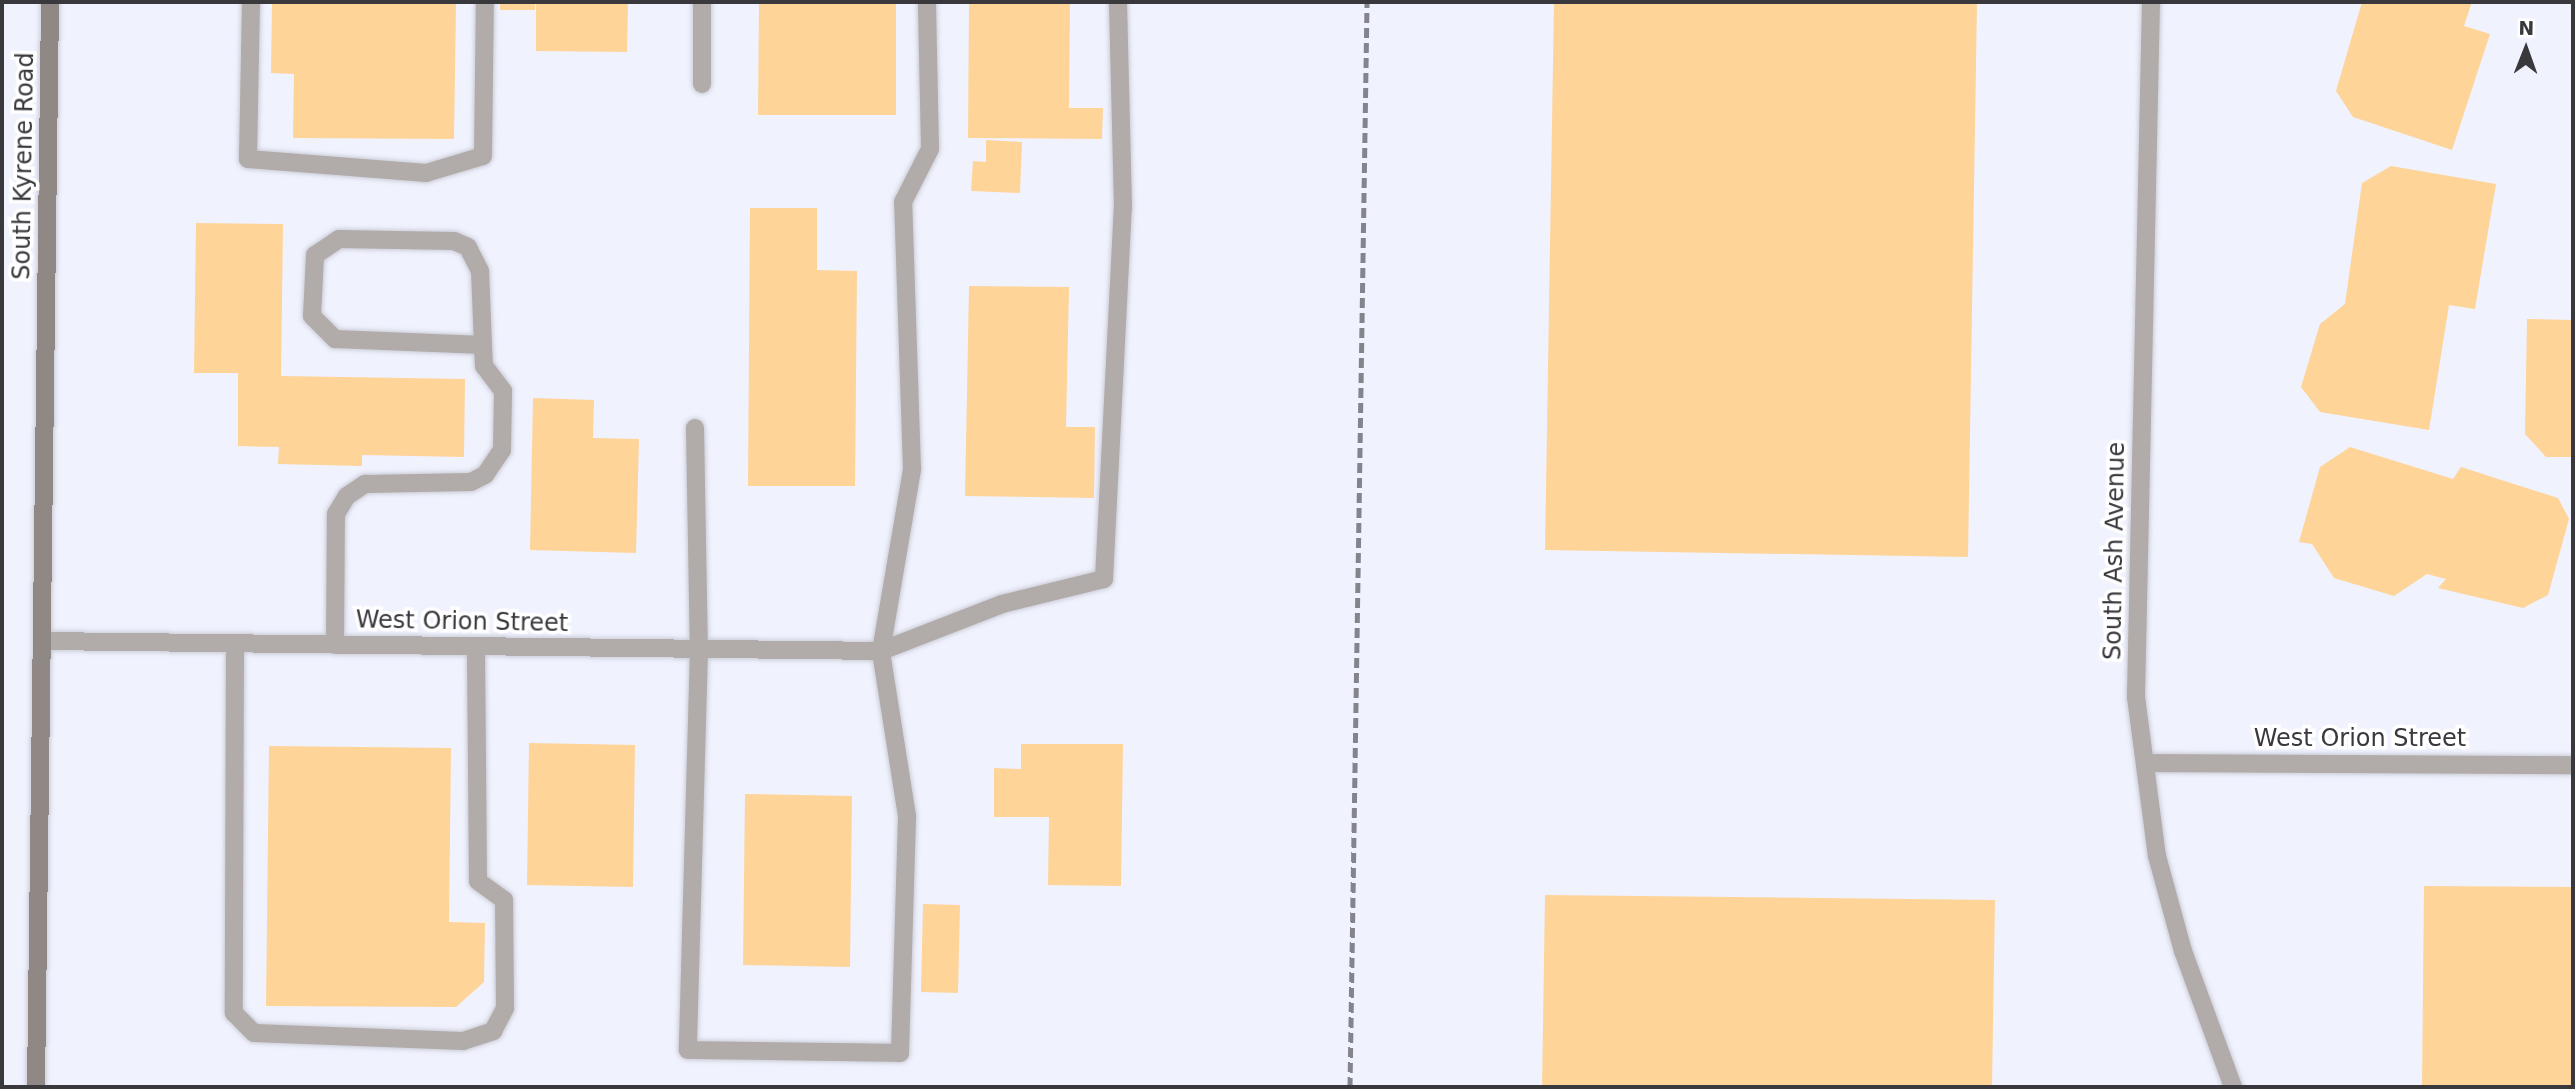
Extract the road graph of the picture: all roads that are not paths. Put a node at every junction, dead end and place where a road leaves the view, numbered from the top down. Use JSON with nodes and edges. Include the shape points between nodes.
{"nodes":[{"id":1,"x":50,"y":2,"type":"edge"},
{"id":2,"x":251,"y":2,"type":"edge"},
{"id":3,"x":485,"y":2,"type":"edge"},
{"id":4,"x":702,"y":2,"type":"edge"},
{"id":5,"x":927,"y":2,"type":"edge"},
{"id":6,"x":1118,"y":2,"type":"edge"},
{"id":7,"x":2151,"y":2,"type":"edge"},
{"id":8,"x":702,"y":83,"type":"dead end"},
{"id":9,"x":483,"y":345,"type":"junction"},
{"id":10,"x":695,"y":428,"type":"dead end"},
{"id":11,"x":42,"y":641,"type":"junction"},
{"id":12,"x":235,"y":644,"type":"junction"},
{"id":13,"x":335,"y":645,"type":"junction"},
{"id":14,"x":476,"y":647,"type":"junction"},
{"id":15,"x":699,"y":649,"type":"junction"},
{"id":16,"x":881,"y":651,"type":"junction"},
{"id":17,"x":2147,"y":763,"type":"junction"},
{"id":18,"x":2573,"y":765,"type":"edge"},
{"id":19,"x":36,"y":1087,"type":"edge"},
{"id":20,"x":2232,"y":1087,"type":"edge"}],
"edges":[{"from":1,"to":11,"type":"main road","name":"South Kyrene Road"},
{"from":2,"to":3,"type":"street","via":[[248,159],[426,173],[483,156]]},
{"from":4,"to":8,"type":"street"},
{"from":5,"to":16,"type":"street","via":[[930,149],[903,202],[912,469]]},
{"from":6,"to":16,"type":"street","via":[[1123,207],[1104,579],[1002,604]]},
{"from":7,"to":17,"type":"street","name":"South Ash Avenue","via":[[2136,696]]},
{"from":9,"to":9,"type":"street","via":[[480,271],[468,247],[454,241],[339,239],[315,255],[312,316],[335,339]]},
{"from":9,"to":13,"type":"street","via":[[484,366],[503,391],[498,462],[471,482],[391,481],[365,484],[347,496],[336,514]]},
{"from":10,"to":15,"type":"street"},
{"from":11,"to":12,"type":"street","name":"West Orion Street"},
{"from":11,"to":19,"type":"main road","name":"South Kyrene Road"},
{"from":12,"to":13,"type":"street","name":"West Orion Street"},
{"from":12,"to":14,"type":"street","via":[[234,1013],[254,1033],[463,1041],[493,1031],[505,1008],[504,900],[478,881]]},
{"from":13,"to":14,"type":"street","name":"West Orion Street"},
{"from":14,"to":15,"type":"street","name":"West Orion Street"},
{"from":15,"to":16,"type":"street","name":"West Orion Street"},
{"from":15,"to":16,"type":"street","via":[[688,1050],[900,1054],[907,816]]},
{"from":17,"to":18,"type":"street","name":"West Orion Street"},
{"from":17,"to":20,"type":"street","name":"South Ash Avenue","via":[[2157,856]]}]}
